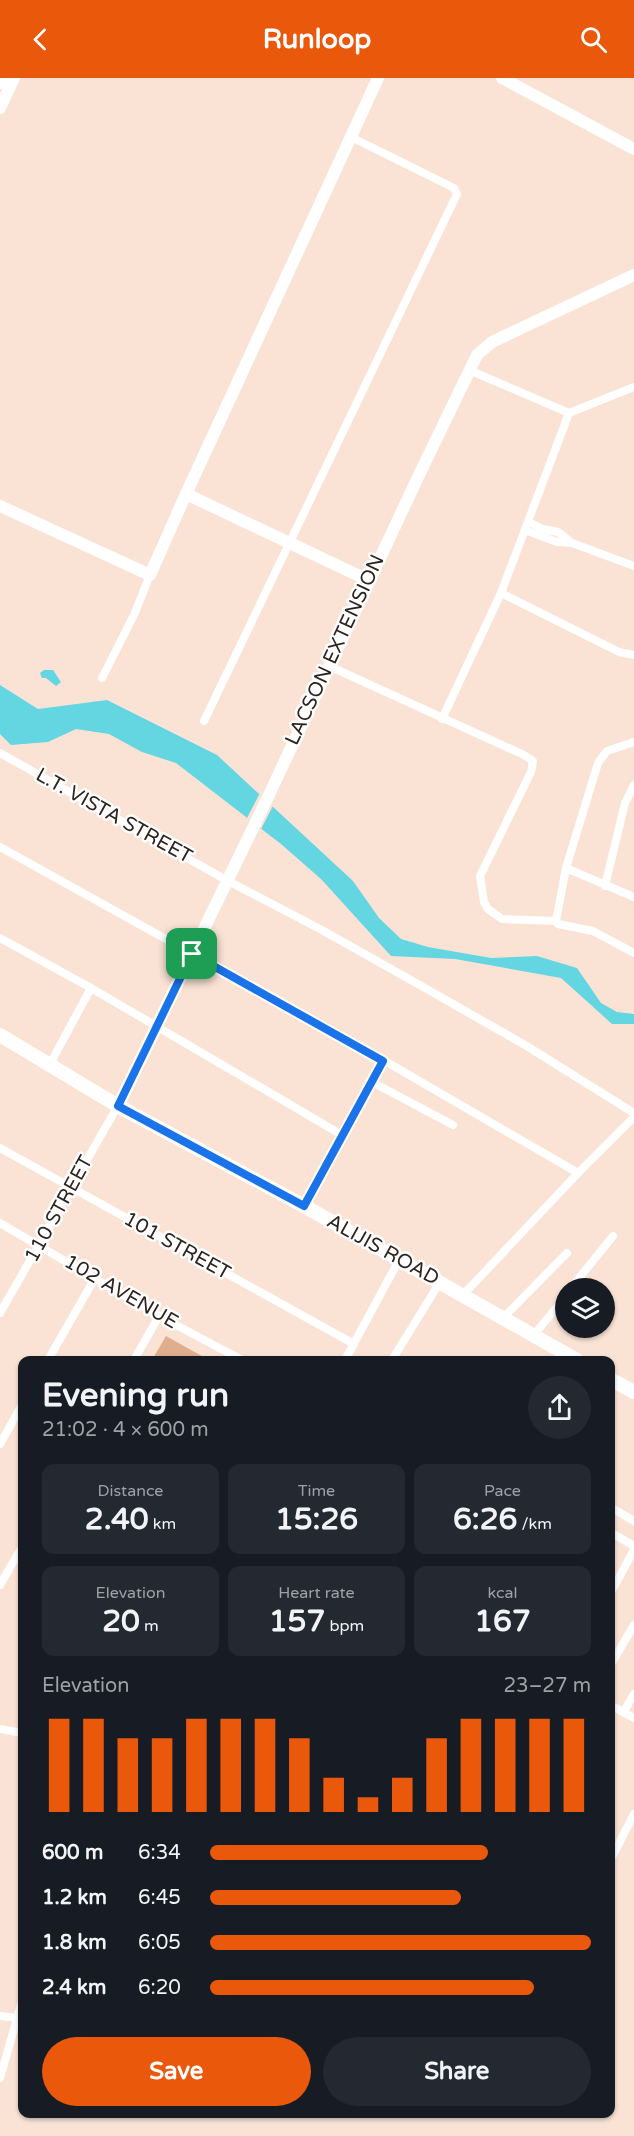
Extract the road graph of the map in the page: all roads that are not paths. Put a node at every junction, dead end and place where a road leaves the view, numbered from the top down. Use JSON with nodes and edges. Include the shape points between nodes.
{"nodes":[{"id":1,"x":14,"y":78,"type":"edge"},
{"id":2,"x":378,"y":78,"type":"edge"},
{"id":3,"x":502,"y":78,"type":"edge"},
{"id":4,"x":0,"y":108,"type":"edge"},
{"id":5,"x":351,"y":137,"type":"junction"},
{"id":6,"x":634,"y":149,"type":"edge"},
{"id":7,"x":634,"y":275,"type":"edge"},
{"id":8,"x":469,"y":370,"type":"junction"},
{"id":9,"x":634,"y":387,"type":"edge"},
{"id":10,"x":569,"y":413,"type":"junction"},
{"id":11,"x":186,"y":494,"type":"junction"},
{"id":12,"x":0,"y":506,"type":"edge"},
{"id":13,"x":527,"y":526,"type":"junction"},
{"id":14,"x":288,"y":542,"type":"junction"},
{"id":15,"x":634,"y":566,"type":"edge"},
{"id":16,"x":150,"y":575,"type":"junction"},
{"id":17,"x":368,"y":580,"type":"junction"},
{"id":18,"x":501,"y":592,"type":"junction"},
{"id":19,"x":634,"y":655,"type":"edge"},
{"id":20,"x":329,"y":666,"type":"junction"},
{"id":21,"x":102,"y":678,"type":"dead end"},
{"id":22,"x":442,"y":718,"type":"junction"},
{"id":23,"x":204,"y":721,"type":"dead end"},
{"id":24,"x":634,"y":742,"type":"edge"},
{"id":25,"x":0,"y":753,"type":"edge"},
{"id":26,"x":634,"y":785,"type":"edge"},
{"id":27,"x":0,"y":847,"type":"edge"},
{"id":28,"x":566,"y":868,"type":"junction"},
{"id":29,"x":228,"y":880,"type":"junction"},
{"id":30,"x":605,"y":886,"type":"junction"},
{"id":31,"x":633,"y":894,"type":"edge"},
{"id":32,"x":556,"y":921,"type":"junction"},
{"id":33,"x":0,"y":938,"type":"edge"},
{"id":34,"x":634,"y":953,"type":"edge"},
{"id":35,"x":192,"y":954,"type":"junction"},
{"id":36,"x":91,"y":988,"type":"junction"},
{"id":37,"x":157,"y":1027,"type":"junction"},
{"id":38,"x":0,"y":1035,"type":"edge"},
{"id":39,"x":383,"y":1061,"type":"junction"},
{"id":40,"x":50,"y":1064,"type":"junction"},
{"id":41,"x":372,"y":1082,"type":"junction"},
{"id":42,"x":118,"y":1106,"type":"junction"},
{"id":43,"x":634,"y":1115,"type":"edge"},
{"id":44,"x":453,"y":1125,"type":"dead end"},
{"id":45,"x":342,"y":1135,"type":"junction"},
{"id":46,"x":0,"y":1148,"type":"edge"},
{"id":47,"x":578,"y":1173,"type":"junction"},
{"id":48,"x":70,"y":1187,"type":"junction"},
{"id":49,"x":304,"y":1206,"type":"junction"},
{"id":50,"x":0,"y":1223,"type":"edge"},
{"id":51,"x":613,"y":1236,"type":"dead end"},
{"id":52,"x":40,"y":1245,"type":"junction"},
{"id":53,"x":567,"y":1253,"type":"dead end"},
{"id":54,"x":399,"y":1260,"type":"junction"},
{"id":55,"x":95,"y":1278,"type":"junction"},
{"id":56,"x":579,"y":1278,"type":"edge"},
{"id":57,"x":440,"y":1282,"type":"junction"},
{"id":58,"x":462,"y":1296,"type":"junction"},
{"id":59,"x":555,"y":1309,"type":"edge"},
{"id":60,"x":0,"y":1313,"type":"edge"},
{"id":61,"x":159,"y":1316,"type":"junction"},
{"id":62,"x":502,"y":1319,"type":"junction"},
{"id":63,"x":533,"y":1336,"type":"junction"},
{"id":64,"x":354,"y":1344,"type":"junction"},
{"id":65,"x":50,"y":1356,"type":"edge"},
{"id":66,"x":136,"y":1356,"type":"edge"},
{"id":67,"x":234,"y":1356,"type":"edge"},
{"id":68,"x":347,"y":1356,"type":"edge"},
{"id":69,"x":394,"y":1356,"type":"edge"},
{"id":70,"x":570,"y":1356,"type":"edge"},
{"id":71,"x":615,"y":1382,"type":"edge"},
{"id":72,"x":634,"y":1392,"type":"edge"},
{"id":73,"x":18,"y":1412,"type":"edge"},
{"id":74,"x":0,"y":1444,"type":"edge"},
{"id":75,"x":615,"y":1510,"type":"edge"},
{"id":76,"x":634,"y":1521,"type":"edge"},
{"id":77,"x":615,"y":1535,"type":"edge"},
{"id":78,"x":634,"y":1546,"type":"edge"},
{"id":79,"x":634,"y":1550,"type":"edge"},
{"id":80,"x":18,"y":1554,"type":"edge"},
{"id":81,"x":0,"y":1585,"type":"edge"},
{"id":82,"x":615,"y":1585,"type":"edge"},
{"id":83,"x":634,"y":1625,"type":"edge"},
{"id":84,"x":615,"y":1656,"type":"edge"},
{"id":85,"x":634,"y":1694,"type":"edge"},
{"id":86,"x":615,"y":1707,"type":"edge"},
{"id":87,"x":624,"y":1711,"type":"junction"},
{"id":88,"x":634,"y":1718,"type":"edge"},
{"id":89,"x":0,"y":1729,"type":"edge"},
{"id":90,"x":18,"y":1732,"type":"edge"},
{"id":91,"x":633,"y":1818,"type":"edge"},
{"id":92,"x":615,"y":1852,"type":"edge"},
{"id":93,"x":0,"y":2016,"type":"edge"},
{"id":94,"x":18,"y":2018,"type":"joint"},
{"id":95,"x":0,"y":2078,"type":"edge"}],
"edges":[{"from":1,"to":4,"type":"main road"},
{"from":2,"to":5,"type":"main road"},
{"from":3,"to":6,"type":"main road"},
{"from":5,"to":11,"type":"main road"},
{"from":5,"to":14,"type":"street","via":[[454,188],[457,194]]},
{"from":7,"to":8,"type":"main road","name":"LACSON EXTENSION","via":[[492,342],[477,355]]},
{"from":8,"to":10,"type":"street"},
{"from":8,"to":17,"type":"main road","name":"LACSON EXTENSION"},
{"from":9,"to":10,"type":"street"},
{"from":10,"to":13,"type":"street"},
{"from":11,"to":14,"type":"main road"},
{"from":11,"to":16,"type":"main road"},
{"from":12,"to":16,"type":"main road"},
{"from":13,"to":15,"type":"street","via":[[557,542],[572,543]]},
{"from":13,"to":18,"type":"street"},
{"from":14,"to":17,"type":"main road"},
{"from":14,"to":23,"type":"street"},
{"from":16,"to":21,"type":"street"},
{"from":17,"to":20,"type":"main road","name":"LACSON EXTENSION"},
{"from":18,"to":19,"type":"street","via":[[619,652]]},
{"from":18,"to":22,"type":"street"},
{"from":20,"to":22,"type":"street"},
{"from":20,"to":29,"type":"main road","name":"LACSON EXTENSION"},
{"from":22,"to":32,"type":"street","via":[[533,761],[480,876],[484,902],[496,916]]},
{"from":24,"to":28,"type":"street","via":[[607,751],[598,763]]},
{"from":25,"to":29,"type":"street","name":"L.T. VISTA STREET"},
{"from":26,"to":30,"type":"street","via":[[625,803]]},
{"from":27,"to":35,"type":"street"},
{"from":28,"to":30,"type":"street"},
{"from":28,"to":32,"type":"street"},
{"from":29,"to":35,"type":"main road","name":"LACSON EXTENSION"},
{"from":29,"to":43,"type":"street","name":"L.T. VISTA STREET","via":[[525,1045]]},
{"from":30,"to":31,"type":"street"},
{"from":32,"to":34,"type":"street","via":[[593,931]]},
{"from":33,"to":36,"type":"street"},
{"from":35,"to":37,"type":"main road","name":"LACSON EXTENSION"},
{"from":35,"to":39,"type":"street"},
{"from":36,"to":37,"type":"street"},
{"from":36,"to":40,"type":"street"},
{"from":37,"to":42,"type":"main road","name":"LACSON EXTENSION"},
{"from":37,"to":45,"type":"street"},
{"from":38,"to":40,"type":"main road","name":"ALIJIS ROAD"},
{"from":39,"to":41,"type":"street"},
{"from":39,"to":47,"type":"street"},
{"from":40,"to":42,"type":"main road","name":"ALIJIS ROAD"},
{"from":41,"to":44,"type":"street"},
{"from":41,"to":45,"type":"street"},
{"from":42,"to":48,"type":"street","name":"110 STREET"},
{"from":42,"to":49,"type":"main road","name":"ALIJIS ROAD"},
{"from":43,"to":47,"type":"street"},
{"from":45,"to":49,"type":"street"},
{"from":46,"to":48,"type":"street","name":"101 STREET"},
{"from":47,"to":58,"type":"street"},
{"from":48,"to":52,"type":"street","name":"110 STREET"},
{"from":48,"to":64,"type":"street","name":"101 STREET"},
{"from":49,"to":54,"type":"main road","name":"ALIJIS ROAD"},
{"from":50,"to":52,"type":"street","name":"102 AVENUE"},
{"from":51,"to":56,"type":"street"},
{"from":52,"to":55,"type":"street","name":"102 AVENUE"},
{"from":52,"to":60,"type":"street","name":"110 STREET"},
{"from":53,"to":62,"type":"street"},
{"from":54,"to":57,"type":"main road","name":"ALIJIS ROAD"},
{"from":54,"to":64,"type":"street"},
{"from":55,"to":61,"type":"street","name":"102 AVENUE"},
{"from":55,"to":65,"type":"street"},
{"from":57,"to":58,"type":"main road","name":"ALIJIS ROAD"},
{"from":57,"to":69,"type":"street"},
{"from":58,"to":62,"type":"main road","name":"ALIJIS ROAD"},
{"from":59,"to":63,"type":"street"},
{"from":61,"to":66,"type":"street"},
{"from":61,"to":67,"type":"street","name":"102 AVENUE"},
{"from":62,"to":63,"type":"main road","name":"ALIJIS ROAD"},
{"from":63,"to":70,"type":"main road","name":"ALIJIS ROAD"},
{"from":64,"to":68,"type":"street"},
{"from":71,"to":72,"type":"main road"},
{"from":73,"to":74,"type":"street"},
{"from":75,"to":76,"type":"street"},
{"from":77,"to":78,"type":"street"},
{"from":79,"to":82,"type":"street"},
{"from":80,"to":81,"type":"street"},
{"from":83,"to":84,"type":"street"},
{"from":85,"to":87,"type":"street"},
{"from":86,"to":87,"type":"street"},
{"from":87,"to":88,"type":"street"},
{"from":89,"to":90,"type":"street"},
{"from":91,"to":92,"type":"street"},
{"from":93,"to":94,"type":"street"},
{"from":94,"to":95,"type":"street"}]}
